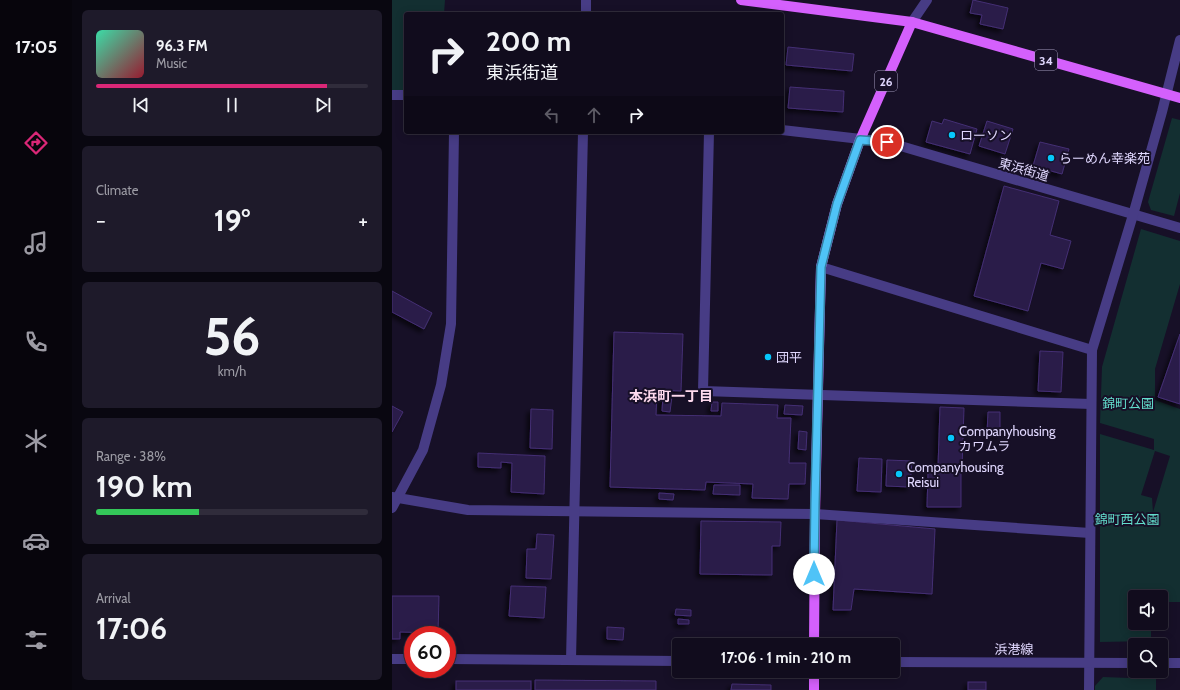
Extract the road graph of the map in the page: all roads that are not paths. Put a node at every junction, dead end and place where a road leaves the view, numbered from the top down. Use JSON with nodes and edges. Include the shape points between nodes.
{"nodes":[{"id":1,"x":586,"y":0,"type":"edge"},
{"id":2,"x":741,"y":0,"type":"edge"},
{"id":3,"x":927,"y":0,"type":"edge"},
{"id":4,"x":586,"y":12,"type":"edge"},
{"id":5,"x":912,"y":22,"type":"junction"},
{"id":6,"x":1180,"y":40,"type":"edge"},
{"id":7,"x":1166,"y":94,"type":"junction"},
{"id":8,"x":392,"y":95,"type":"edge"},
{"id":9,"x":404,"y":95,"type":"edge"},
{"id":10,"x":1180,"y":98,"type":"edge"},
{"id":11,"x":784,"y":130,"type":"edge"},
{"id":12,"x":454,"y":134,"type":"edge"},
{"id":13,"x":583,"y":134,"type":"edge"},
{"id":14,"x":709,"y":134,"type":"edge"},
{"id":15,"x":860,"y":140,"type":"junction"},
{"id":16,"x":1133,"y":214,"type":"junction"},
{"id":17,"x":1180,"y":228,"type":"edge"},
{"id":18,"x":821,"y":267,"type":"junction"},
{"id":19,"x":1092,"y":350,"type":"junction"},
{"id":20,"x":818,"y":395,"type":"junction"},
{"id":21,"x":1091,"y":404,"type":"junction"},
{"id":22,"x":395,"y":497,"type":"edge"},
{"id":23,"x":392,"y":508,"type":"edge"},
{"id":24,"x":575,"y":511,"type":"junction"},
{"id":25,"x":815,"y":514,"type":"junction"},
{"id":26,"x":1090,"y":533,"type":"junction"},
{"id":27,"x":814,"y":638,"type":"edge"},
{"id":28,"x":392,"y":659,"type":"edge"},
{"id":29,"x":404,"y":659,"type":"edge"},
{"id":30,"x":456,"y":659,"type":"edge"},
{"id":31,"x":571,"y":660,"type":"junction"},
{"id":32,"x":672,"y":661,"type":"edge"},
{"id":33,"x":900,"y":662,"type":"edge"},
{"id":34,"x":1089,"y":663,"type":"junction"},
{"id":35,"x":1128,"y":663,"type":"edge"},
{"id":36,"x":1168,"y":663,"type":"edge"},
{"id":37,"x":1180,"y":663,"type":"edge"},
{"id":38,"x":814,"y":678,"type":"edge"},
{"id":39,"x":814,"y":690,"type":"edge"},
{"id":40,"x":1089,"y":690,"type":"edge"}],
"edges":[{"from":1,"to":4,"type":"street"},
{"from":2,"to":5,"type":"main road"},
{"from":3,"to":5,"type":"street"},
{"from":5,"to":7,"type":"main road","number":"34"},
{"from":5,"to":15,"type":"main road","number":"26"},
{"from":6,"to":7,"type":"street"},
{"from":7,"to":10,"type":"main road","number":"34"},
{"from":7,"to":16,"type":"street"},
{"from":8,"to":9,"type":"street"},
{"from":11,"to":15,"type":"street","name":"東浜街道"},
{"from":12,"to":22,"type":"street","via":[[451,324],[441,385],[422,450]]},
{"from":13,"to":24,"type":"street"},
{"from":14,"to":20,"type":"street","via":[[703,391]]},
{"from":15,"to":16,"type":"street","name":"東浜街道","via":[[887,142]]},
{"from":15,"to":18,"type":"main road","number":"26","via":[[837,204]]},
{"from":16,"to":17,"type":"street","name":"東浜街道"},
{"from":16,"to":19,"type":"street"},
{"from":18,"to":19,"type":"street"},
{"from":18,"to":20,"type":"main road","number":"26"},
{"from":19,"to":21,"type":"street"},
{"from":20,"to":21,"type":"street"},
{"from":20,"to":25,"type":"main road","number":"26"},
{"from":21,"to":26,"type":"street"},
{"from":22,"to":23,"type":"street"},
{"from":22,"to":24,"type":"street","via":[[468,510]]},
{"from":24,"to":25,"type":"street"},
{"from":24,"to":31,"type":"street"},
{"from":25,"to":26,"type":"street"},
{"from":25,"to":27,"type":"main road","number":"26"},
{"from":26,"to":34,"type":"street"},
{"from":28,"to":29,"type":"street"},
{"from":30,"to":31,"type":"street"},
{"from":31,"to":32,"type":"street"},
{"from":33,"to":34,"type":"street","name":"浜港線"},
{"from":34,"to":35,"type":"street","name":"浜港線"},
{"from":34,"to":40,"type":"street"},
{"from":36,"to":37,"type":"street"},
{"from":38,"to":39,"type":"main road"}]}
